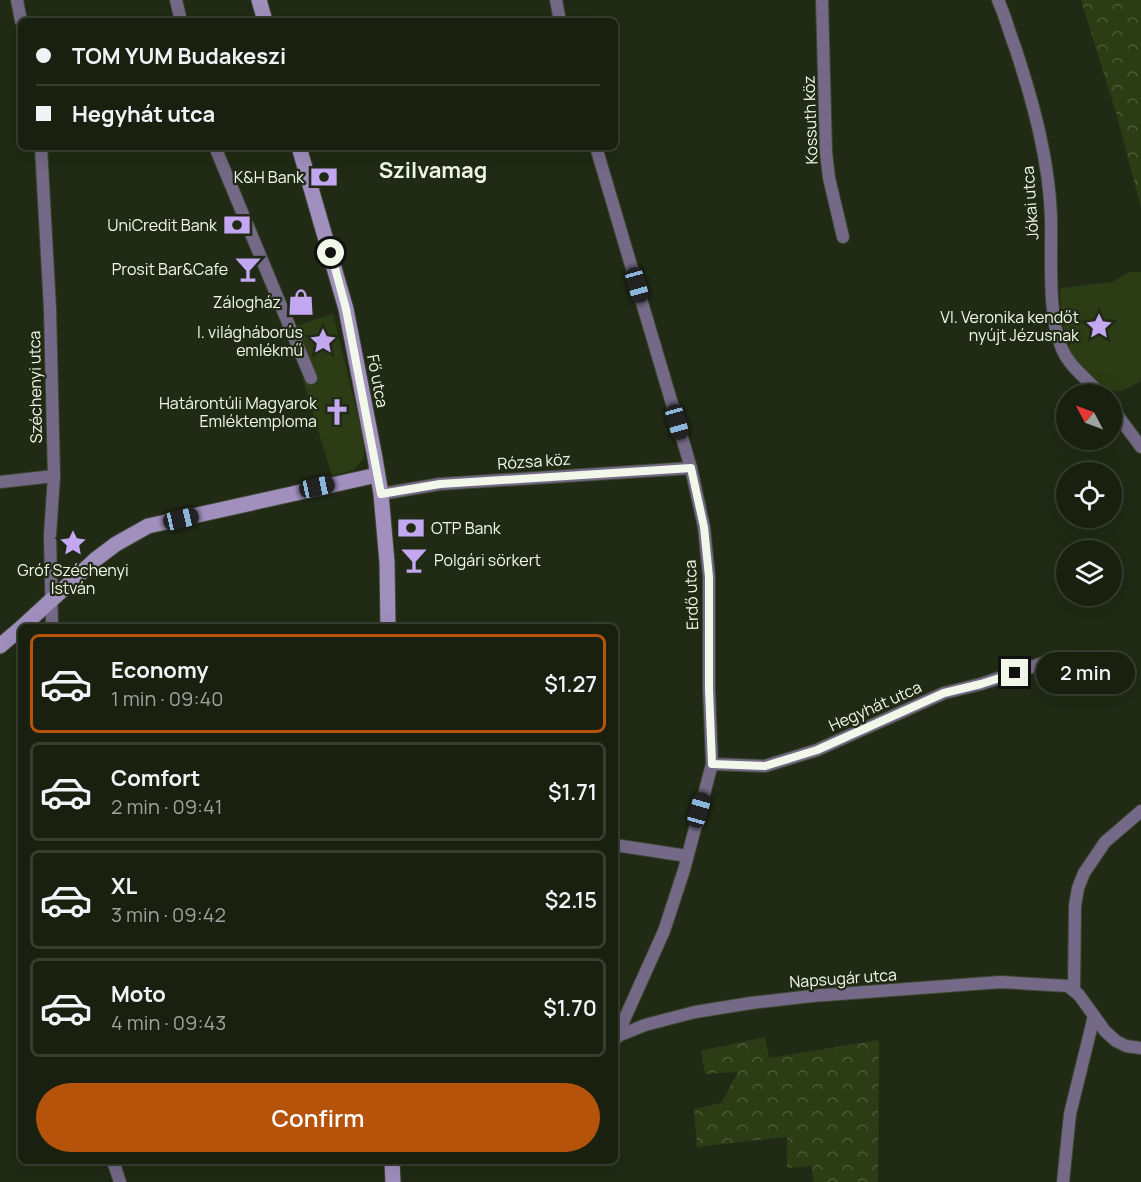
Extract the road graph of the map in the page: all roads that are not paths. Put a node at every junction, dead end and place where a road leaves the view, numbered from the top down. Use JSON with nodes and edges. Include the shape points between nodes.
{"nodes":[{"id":1,"x":17,"y":0,"type":"edge"},
{"id":2,"x":176,"y":0,"type":"edge"},
{"id":3,"x":260,"y":0,"type":"edge"},
{"id":4,"x":556,"y":0,"type":"edge"},
{"id":5,"x":822,"y":0,"type":"edge"},
{"id":6,"x":998,"y":0,"type":"edge"},
{"id":7,"x":20,"y":18,"type":"edge"},
{"id":8,"x":180,"y":18,"type":"edge"},
{"id":9,"x":264,"y":18,"type":"edge"},
{"id":10,"x":559,"y":18,"type":"edge"},
{"id":11,"x":41,"y":150,"type":"edge"},
{"id":12,"x":216,"y":150,"type":"edge"},
{"id":13,"x":300,"y":150,"type":"edge"},
{"id":14,"x":598,"y":150,"type":"edge"},
{"id":15,"x":843,"y":237,"type":"dead end"},
{"id":16,"x":311,"y":378,"type":"dead end"},
{"id":17,"x":1091,"y":384,"type":"edge"},
{"id":18,"x":1122,"y":421,"type":"edge"},
{"id":19,"x":1141,"y":447,"type":"edge"},
{"id":20,"x":691,"y":468,"type":"junction"},
{"id":21,"x":377,"y":475,"type":"junction"},
{"id":22,"x":54,"y":476,"type":"junction"},
{"id":23,"x":0,"y":482,"type":"edge"},
{"id":24,"x":381,"y":494,"type":"junction"},
{"id":25,"x":50,"y":602,"type":"junction"},
{"id":26,"x":26,"y":624,"type":"edge"},
{"id":27,"x":52,"y":624,"type":"edge"},
{"id":28,"x":388,"y":624,"type":"edge"},
{"id":29,"x":18,"y":631,"type":"edge"},
{"id":30,"x":0,"y":646,"type":"edge"},
{"id":31,"x":1049,"y":661,"type":"dead end"},
{"id":32,"x":712,"y":764,"type":"junction"},
{"id":33,"x":1141,"y":810,"type":"edge"},
{"id":34,"x":618,"y":845,"type":"edge"},
{"id":35,"x":687,"y":856,"type":"junction"},
{"id":36,"x":1074,"y":990,"type":"junction"},
{"id":37,"x":1094,"y":1016,"type":"junction"},
{"id":38,"x":618,"y":1036,"type":"edge"},
{"id":39,"x":618,"y":1038,"type":"edge"},
{"id":40,"x":1141,"y":1048,"type":"edge"},
{"id":41,"x":114,"y":1164,"type":"edge"},
{"id":42,"x":392,"y":1164,"type":"edge"},
{"id":43,"x":120,"y":1182,"type":"edge"},
{"id":44,"x":393,"y":1182,"type":"edge"},
{"id":45,"x":1063,"y":1182,"type":"edge"}],
"edges":[{"from":1,"to":7,"type":"street"},
{"from":2,"to":8,"type":"street"},
{"from":3,"to":9,"type":"main road"},
{"from":4,"to":10,"type":"street"},
{"from":5,"to":15,"type":"street","name":"Kossuth köz","via":[[826,152]]},
{"from":6,"to":17,"type":"street","name":"Jókai utca","via":[[1030,93],[1047,175],[1056,326],[1062,350]]},
{"from":11,"to":22,"type":"street","name":"Széchenyi utca"},
{"from":12,"to":16,"type":"street"},
{"from":13,"to":21,"type":"main road","name":"Fő utca","via":[[346,309]]},
{"from":14,"to":20,"type":"street","name":"Erdő utca"},
{"from":18,"to":19,"type":"street"},
{"from":20,"to":24,"type":"street","name":"Rózsa köz","via":[[440,484]]},
{"from":20,"to":32,"type":"street","name":"Erdő utca","via":[[704,527],[709,577]]},
{"from":21,"to":24,"type":"main road","name":"Fő utca"},
{"from":21,"to":25,"type":"main road","via":[[148,526],[96,559]]},
{"from":22,"to":23,"type":"street"},
{"from":22,"to":25,"type":"street","name":"Széchenyi utca"},
{"from":24,"to":28,"type":"main road","name":"Fő utca"},
{"from":25,"to":26,"type":"main road"},
{"from":25,"to":27,"type":"street","name":"Széchenyi utca"},
{"from":29,"to":30,"type":"main road"},
{"from":31,"to":32,"type":"street","name":"Hegyhát utca","via":[[944,693],[817,750],[765,766]]},
{"from":32,"to":35,"type":"street","name":"Erdő utca"},
{"from":33,"to":36,"type":"street","via":[[1106,842],[1078,888]]},
{"from":34,"to":35,"type":"street"},
{"from":35,"to":38,"type":"street","name":"Erdő utca","via":[[664,931]]},
{"from":36,"to":37,"type":"street"},
{"from":36,"to":39,"type":"street","name":"Napsugár utca","via":[[1060,985],[1001,982],[802,997],[695,1012],[645,1025]]},
{"from":37,"to":40,"type":"street","via":[[1116,1041]]},
{"from":37,"to":45,"type":"street","via":[[1070,1114]]},
{"from":41,"to":43,"type":"street"},
{"from":42,"to":44,"type":"main road"}]}
